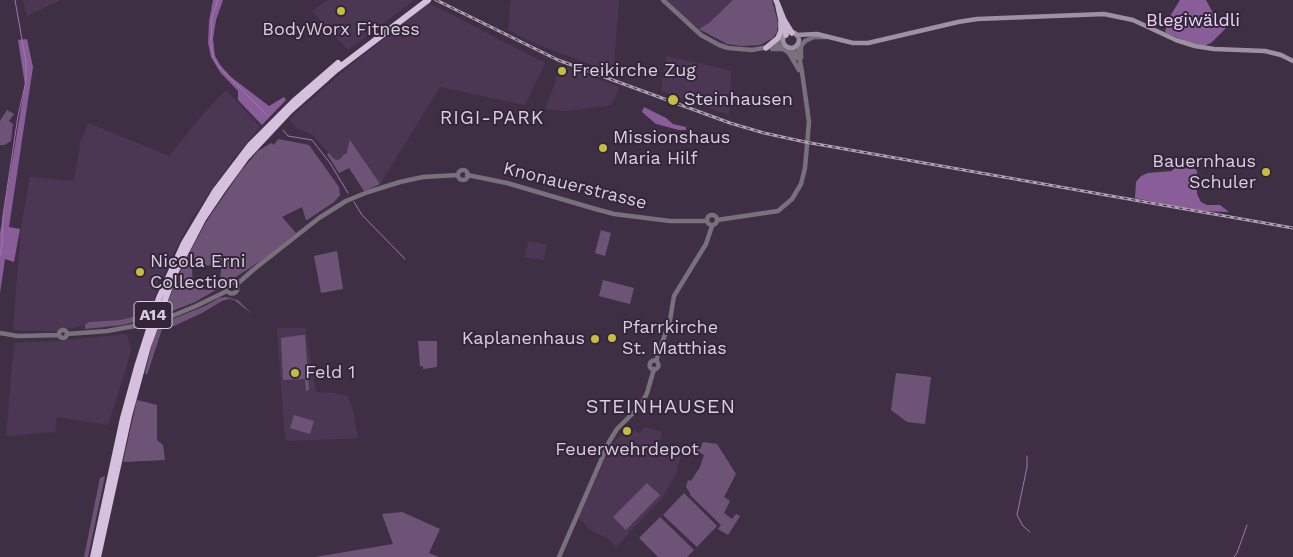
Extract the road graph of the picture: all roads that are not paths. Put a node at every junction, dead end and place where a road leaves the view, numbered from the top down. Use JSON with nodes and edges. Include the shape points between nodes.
{"nodes":[{"id":1,"x":421,"y":0,"type":"edge"},
{"id":2,"x":428,"y":0,"type":"edge"},
{"id":3,"x":663,"y":0,"type":"edge"},
{"id":4,"x":777,"y":3,"type":"edge"},
{"id":5,"x":784,"y":20,"type":"junction"},
{"id":6,"x":794,"y":34,"type":"junction"},
{"id":7,"x":821,"y":35,"type":"junction"},
{"id":8,"x":830,"y":36,"type":"junction"},
{"id":9,"x":784,"y":37,"type":"junction"},
{"id":10,"x":798,"y":43,"type":"junction"},
{"id":11,"x":774,"y":46,"type":"junction"},
{"id":12,"x":786,"y":47,"type":"junction"},
{"id":13,"x":766,"y":48,"type":"junction"},
{"id":14,"x":1293,"y":60,"type":"edge"},
{"id":15,"x":800,"y":71,"type":"junction"},
{"id":16,"x":717,"y":220,"type":"junction"},
{"id":17,"x":707,"y":221,"type":"junction"},
{"id":18,"x":712,"y":226,"type":"junction"},
{"id":19,"x":0,"y":333,"type":"edge"},
{"id":20,"x":93,"y":557,"type":"edge"},
{"id":21,"x":98,"y":557,"type":"edge"},
{"id":22,"x":559,"y":557,"type":"edge"}],
"edges":[{"from":1,"to":20,"type":"highway","number":"A14","via":[[286,108],[235,164],[200,214],[170,272],[144,342],[123,418]]},
{"from":2,"to":21,"type":"highway","number":"A14","via":[[336,70],[284,117],[236,171],[199,226],[170,285],[148,346]]},
{"from":3,"to":13,"type":"street","via":[[715,44],[746,50]]},
{"from":4,"to":5,"type":"highway"},
{"from":4,"to":13,"type":"highway","via":[[781,31]]},
{"from":5,"to":6,"type":"highway"},
{"from":5,"to":9,"type":"highway"},
{"from":6,"to":7,"type":"main road"},
{"from":6,"to":9,"type":"main road"},
{"from":6,"to":10,"type":"main road"},
{"from":7,"to":8,"type":"main road"},
{"from":7,"to":10,"type":"main road","via":[[807,36]]},
{"from":8,"to":14,"type":"main road","via":[[854,43],[868,43],[977,19],[1104,14],[1133,20],[1195,46],[1265,51]]},
{"from":8,"to":15,"type":"street","via":[[814,37],[803,43]]},
{"from":9,"to":11,"type":"street"},
{"from":9,"to":12,"type":"main road"},
{"from":10,"to":12,"type":"main road","via":[[792,48]]},
{"from":10,"to":15,"type":"street"},
{"from":11,"to":12,"type":"street"},
{"from":11,"to":13,"type":"street"},
{"from":12,"to":15,"type":"street","via":[[795,54]]},
{"from":13,"to":15,"type":"street","via":[[786,50]]},
{"from":15,"to":16,"type":"street","via":[[808,114],[808,148],[803,178],[792,199],[776,212]]},
{"from":16,"to":17,"type":"street","via":[[711,215]]},
{"from":16,"to":18,"type":"street"},
{"from":17,"to":18,"type":"street"},
{"from":17,"to":19,"type":"street","name":"Knonauerstrasse","bridge":true,"via":[[670,221],[614,214],[507,183],[467,175],[462,170],[458,175],[400,182],[346,202],[319,218],[253,270],[236,285],[234,293],[227,291],[166,318],[140,326],[67,334],[63,339],[59,335]]},
{"from":18,"to":22,"type":"street","via":[[706,244],[674,296],[670,320],[656,361],[650,364],[654,370],[641,405],[608,442]]}]}
